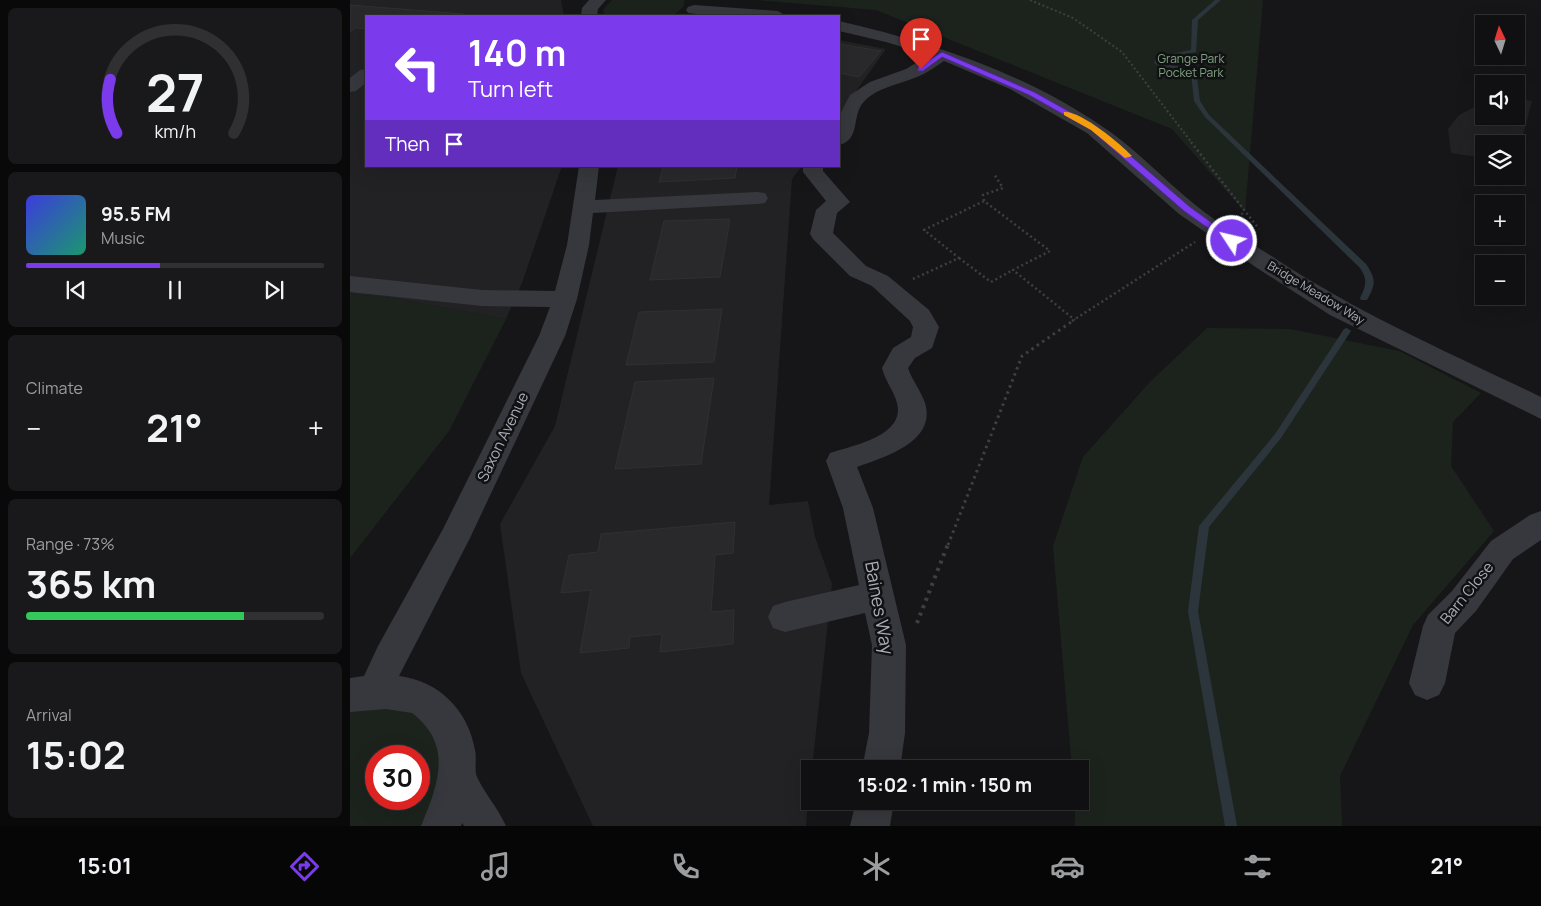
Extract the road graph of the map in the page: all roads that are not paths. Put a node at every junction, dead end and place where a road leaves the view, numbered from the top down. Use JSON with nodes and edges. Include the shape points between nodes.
{"nodes":[{"id":1,"x":598,"y":0,"type":"edge"},
{"id":2,"x":692,"y":9,"type":"edge"},
{"id":3,"x":589,"y":15,"type":"edge"},
{"id":4,"x":766,"y":15,"type":"edge"},
{"id":5,"x":840,"y":26,"type":"edge"},
{"id":6,"x":942,"y":54,"type":"junction"},
{"id":7,"x":365,"y":75,"type":"edge"},
{"id":8,"x":350,"y":87,"type":"edge"},
{"id":9,"x":840,"y":138,"type":"edge"},
{"id":10,"x":589,"y":167,"type":"edge"},
{"id":11,"x":813,"y":167,"type":"edge"},
{"id":12,"x":758,"y":198,"type":"dead end"},
{"id":13,"x":583,"y":207,"type":"junction"},
{"id":14,"x":350,"y":284,"type":"edge"},
{"id":15,"x":565,"y":298,"type":"junction"},
{"id":16,"x":1541,"y":409,"type":"edge"},
{"id":17,"x":1541,"y":524,"type":"edge"},
{"id":18,"x":879,"y":595,"type":"junction"},
{"id":19,"x":785,"y":617,"type":"dead end"},
{"id":20,"x":1427,"y":683,"type":"dead end"},
{"id":21,"x":362,"y":694,"type":"edge"},
{"id":22,"x":882,"y":760,"type":"edge"},
{"id":23,"x":457,"y":780,"type":"junction"},
{"id":24,"x":873,"y":810,"type":"edge"},
{"id":25,"x":441,"y":826,"type":"edge"},
{"id":26,"x":486,"y":826,"type":"edge"},
{"id":27,"x":870,"y":826,"type":"edge"}],
"edges":[{"from":1,"to":3,"type":"street","via":[[590,8]]},
{"from":2,"to":4,"type":"street"},
{"from":5,"to":6,"type":"street","name":"Bridge Meadow Way"},
{"from":6,"to":9,"type":"street","via":[[921,69],[875,84],[867,90],[855,101],[845,135]]},
{"from":6,"to":16,"type":"street","name":"Bridge Meadow Way","via":[[1016,85],[1094,129],[1187,209],[1339,309]]},
{"from":7,"to":8,"type":"street"},
{"from":10,"to":13,"type":"street","name":"Saxon Avenue"},
{"from":11,"to":18,"type":"street","name":"Baines Way","via":[[813,172],[839,202],[827,210],[821,234],[858,271],[880,280],[920,316],[926,327],[923,342],[898,356],[895,368],[912,405],[908,429],[898,438],[840,461],[858,508]]},
{"from":12,"to":13,"type":"street"},
{"from":13,"to":15,"type":"street","name":"Saxon Avenue"},
{"from":14,"to":15,"type":"street","via":[[482,298]]},
{"from":15,"to":21,"type":"street","name":"Saxon Avenue","via":[[552,336],[454,538],[390,658]]},
{"from":17,"to":20,"type":"street","name":"Barn Close","via":[[1502,550],[1464,601],[1440,626]]},
{"from":18,"to":19,"type":"street"},
{"from":18,"to":22,"type":"street","name":"Baines Way","via":[[889,646],[887,733]]},
{"from":21,"to":23,"type":"street","via":[[390,691],[424,700],[447,720],[456,742]]},
{"from":23,"to":25,"type":"street"},
{"from":23,"to":26,"type":"street"},
{"from":24,"to":27,"type":"street"}]}
